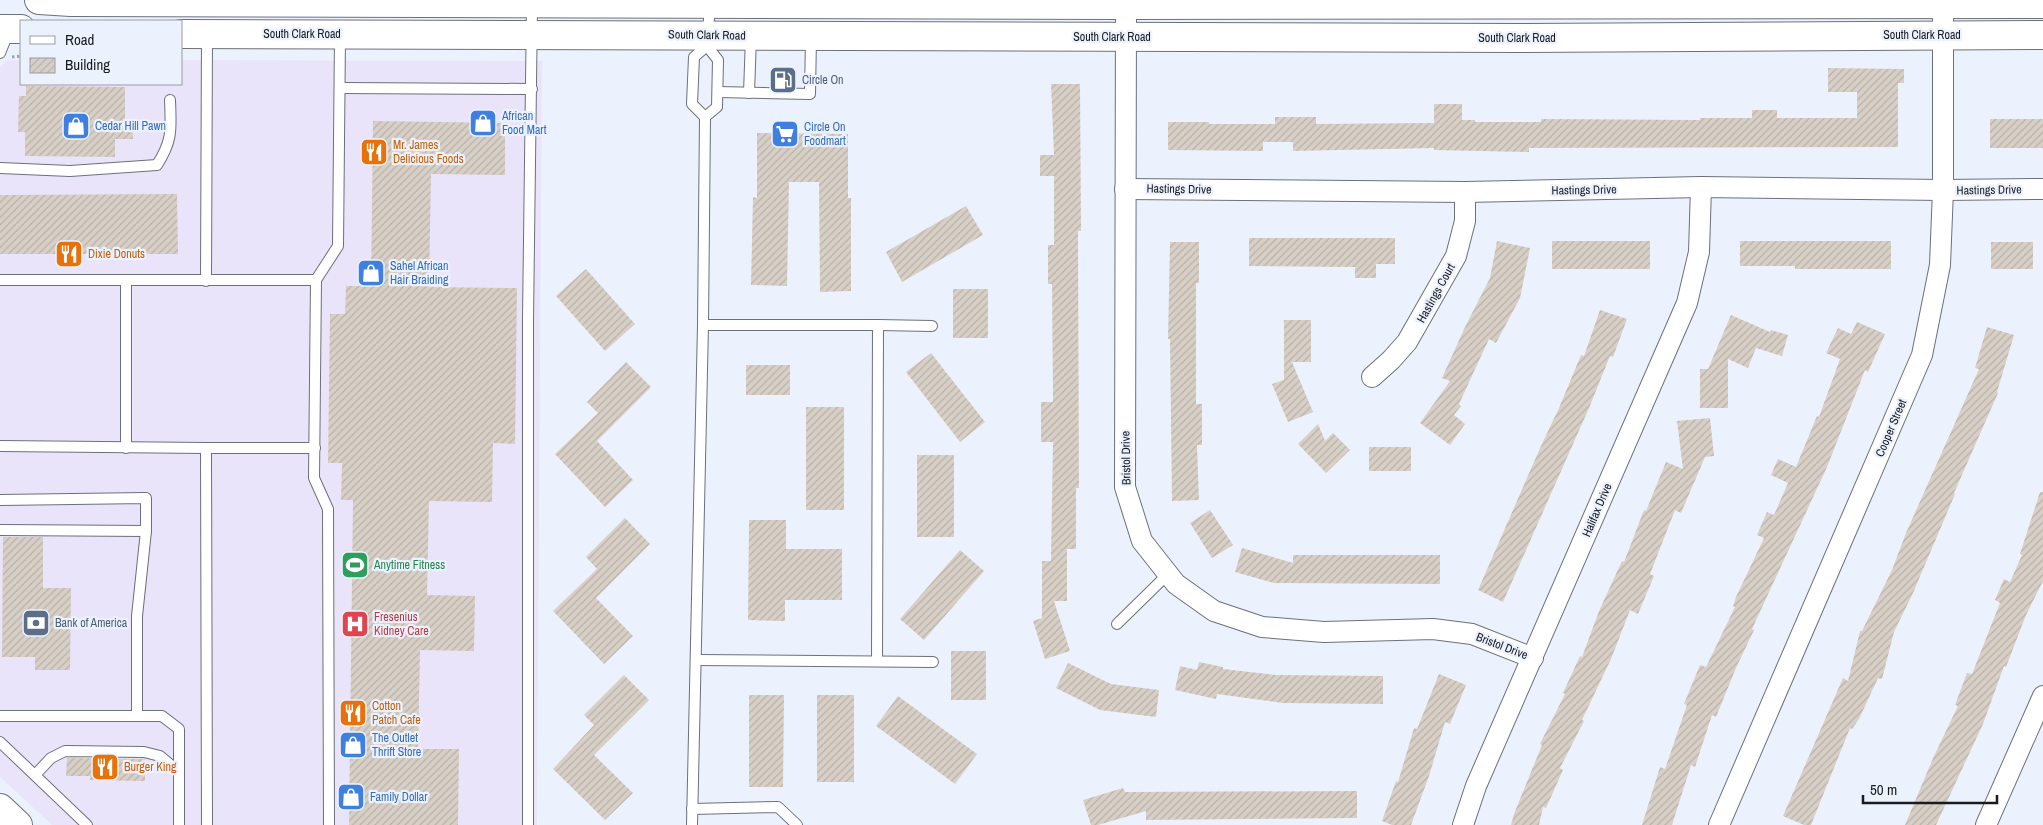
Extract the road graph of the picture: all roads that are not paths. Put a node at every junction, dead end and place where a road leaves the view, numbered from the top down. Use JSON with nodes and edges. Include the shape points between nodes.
{"nodes":[{"id":1,"x":39,"y":0,"type":"edge"},
{"id":2,"x":216,"y":1,"type":"edge"},
{"id":3,"x":547,"y":2,"type":"edge"},
{"id":4,"x":747,"y":2,"type":"edge"},
{"id":5,"x":861,"y":2,"type":"edge"},
{"id":6,"x":970,"y":2,"type":"edge"},
{"id":7,"x":1023,"y":2,"type":"edge"},
{"id":8,"x":1350,"y":2,"type":"edge"},
{"id":9,"x":1547,"y":2,"type":"edge"},
{"id":10,"x":1682,"y":2,"type":"edge"},
{"id":11,"x":1792,"y":2,"type":"edge"},
{"id":12,"x":342,"y":3,"type":"junction"},
{"id":13,"x":1137,"y":3,"type":"edge"},
{"id":14,"x":710,"y":4,"type":"junction"},
{"id":15,"x":1943,"y":4,"type":"junction"},
{"id":16,"x":2043,"y":4,"type":"edge"},
{"id":17,"x":194,"y":33,"type":"edge"},
{"id":18,"x":340,"y":35,"type":"junction"},
{"id":19,"x":532,"y":35,"type":"junction"},
{"id":20,"x":1943,"y":35,"type":"junction"},
{"id":21,"x":2043,"y":35,"type":"edge"},
{"id":22,"x":751,"y":36,"type":"junction"},
{"id":23,"x":811,"y":36,"type":"junction"},
{"id":24,"x":1126,"y":37,"type":"junction"},
{"id":25,"x":1546,"y":38,"type":"junction"},
{"id":26,"x":708,"y":40,"type":"junction"},
{"id":27,"x":340,"y":88,"type":"junction"},
{"id":28,"x":532,"y":89,"type":"junction"},
{"id":29,"x":718,"y":92,"type":"junction"},
{"id":30,"x":749,"y":93,"type":"junction"},
{"id":31,"x":170,"y":100,"type":"dead end"},
{"id":32,"x":705,"y":117,"type":"junction"},
{"id":33,"x":0,"y":168,"type":"edge"},
{"id":34,"x":1701,"y":187,"type":"junction"},
{"id":35,"x":1126,"y":189,"type":"junction"},
{"id":36,"x":2043,"y":189,"type":"edge"},
{"id":37,"x":1943,"y":190,"type":"junction"},
{"id":38,"x":1465,"y":192,"type":"junction"},
{"id":39,"x":0,"y":280,"type":"edge"},
{"id":40,"x":206,"y":280,"type":"junction"},
{"id":41,"x":316,"y":280,"type":"junction"},
{"id":42,"x":126,"y":281,"type":"junction"},
{"id":43,"x":703,"y":325,"type":"junction"},
{"id":44,"x":878,"y":325,"type":"junction"},
{"id":45,"x":932,"y":326,"type":"dead end"},
{"id":46,"x":1372,"y":377,"type":"dead end"},
{"id":47,"x":0,"y":446,"type":"edge"},
{"id":48,"x":126,"y":448,"type":"junction"},
{"id":49,"x":206,"y":448,"type":"junction"},
{"id":50,"x":315,"y":448,"type":"junction"},
{"id":51,"x":0,"y":500,"type":"edge"},
{"id":52,"x":0,"y":530,"type":"edge"},
{"id":53,"x":146,"y":531,"type":"junction"},
{"id":54,"x":1168,"y":574,"type":"junction"},
{"id":55,"x":1118,"y":624,"type":"dead end"},
{"id":56,"x":1533,"y":658,"type":"junction"},
{"id":57,"x":696,"y":660,"type":"junction"},
{"id":58,"x":877,"y":661,"type":"junction"},
{"id":59,"x":932,"y":662,"type":"dead end"},
{"id":60,"x":2043,"y":696,"type":"edge"},
{"id":61,"x":0,"y":716,"type":"edge"},
{"id":62,"x":137,"y":716,"type":"junction"},
{"id":63,"x":0,"y":742,"type":"edge"},
{"id":64,"x":179,"y":772,"type":"junction"},
{"id":65,"x":35,"y":775,"type":"junction"},
{"id":66,"x":0,"y":808,"type":"edge"},
{"id":67,"x":692,"y":809,"type":"junction"},
{"id":68,"x":18,"y":825,"type":"edge"},
{"id":69,"x":87,"y":825,"type":"edge"},
{"id":70,"x":179,"y":825,"type":"edge"},
{"id":71,"x":207,"y":825,"type":"edge"},
{"id":72,"x":329,"y":825,"type":"edge"},
{"id":73,"x":528,"y":825,"type":"edge"},
{"id":74,"x":692,"y":825,"type":"edge"},
{"id":75,"x":797,"y":825,"type":"edge"},
{"id":76,"x":1464,"y":825,"type":"edge"},
{"id":77,"x":1719,"y":825,"type":"edge"},
{"id":78,"x":1986,"y":825,"type":"edge"}],
"edges":[{"from":1,"to":2,"type":"main road"},
{"from":2,"to":12,"type":"main road"},
{"from":2,"to":17,"type":"main road"},
{"from":3,"to":12,"type":"main road"},
{"from":3,"to":14,"type":"main road"},
{"from":3,"to":19,"type":"lane"},
{"from":4,"to":5,"type":"main road"},
{"from":4,"to":14,"type":"main road"},
{"from":5,"to":6,"type":"main road"},
{"from":6,"to":7,"type":"main road"},
{"from":7,"to":13,"type":"main road"},
{"from":8,"to":9,"type":"main road"},
{"from":8,"to":13,"type":"main road"},
{"from":9,"to":10,"type":"main road"},
{"from":9,"to":25,"type":"street"},
{"from":10,"to":11,"type":"main road"},
{"from":11,"to":15,"type":"main road"},
{"from":12,"to":18,"type":"main road"},
{"from":13,"to":24,"type":"street","name":"Bristol Drive"},
{"from":14,"to":26,"type":"lane"},
{"from":15,"to":16,"type":"main road"},
{"from":15,"to":20,"type":"street","name":"Cooper Street"},
{"from":17,"to":18,"type":"main road","name":"South Clark Road"},
{"from":17,"to":40,"type":"lane"},
{"from":18,"to":19,"type":"main road","name":"South Clark Road"},
{"from":18,"to":27,"type":"lane"},
{"from":19,"to":26,"type":"main road","name":"South Clark Road"},
{"from":19,"to":28,"type":"lane"},
{"from":20,"to":21,"type":"main road","name":"South Clark Road"},
{"from":20,"to":25,"type":"main road","name":"South Clark Road"},
{"from":20,"to":37,"type":"street","name":"Cooper Street"},
{"from":22,"to":23,"type":"main road","name":"South Clark Road"},
{"from":22,"to":26,"type":"main road","name":"South Clark Road"},
{"from":22,"to":30,"type":"lane"},
{"from":23,"to":24,"type":"main road","name":"South Clark Road"},
{"from":23,"to":30,"type":"lane","via":[[810,94]]},
{"from":24,"to":25,"type":"main road","name":"South Clark Road"},
{"from":24,"to":35,"type":"street","name":"Bristol Drive"},
{"from":26,"to":29,"type":"lane","via":[[718,60]]},
{"from":26,"to":32,"type":"lane","via":[[694,57],[692,104]]},
{"from":27,"to":28,"type":"lane"},
{"from":27,"to":41,"type":"lane","via":[[338,246]]},
{"from":28,"to":73,"type":"lane","via":[[528,320]]},
{"from":29,"to":30,"type":"lane"},
{"from":29,"to":32,"type":"lane","via":[[717,107]]},
{"from":31,"to":33,"type":"lane","via":[[171,138],[157,166],[70,170]]},
{"from":32,"to":43,"type":"lane"},
{"from":34,"to":37,"type":"street","name":"Hastings Drive"},
{"from":34,"to":38,"type":"street","name":"Hastings Drive"},
{"from":34,"to":56,"type":"street","name":"Halifax Drive","via":[[1699,252],[1686,303]]},
{"from":35,"to":38,"type":"street","name":"Hastings Drive"},
{"from":35,"to":54,"type":"street","name":"Bristol Drive","via":[[1125,487],[1142,541]]},
{"from":36,"to":37,"type":"street","name":"Hastings Drive"},
{"from":37,"to":77,"type":"street","name":"Cooper Street","via":[[1940,265],[1922,355]]},
{"from":38,"to":46,"type":"street","name":"Hastings Court","via":[[1465,221],[1456,256],[1407,342]]},
{"from":39,"to":42,"type":"lane"},
{"from":40,"to":41,"type":"lane"},
{"from":40,"to":42,"type":"lane"},
{"from":41,"to":50,"type":"lane"},
{"from":42,"to":48,"type":"lane"},
{"from":43,"to":44,"type":"lane"},
{"from":43,"to":57,"type":"lane"},
{"from":44,"to":45,"type":"lane"},
{"from":44,"to":58,"type":"lane"},
{"from":47,"to":48,"type":"lane"},
{"from":48,"to":49,"type":"lane"},
{"from":49,"to":50,"type":"lane"},
{"from":49,"to":71,"type":"lane"},
{"from":50,"to":72,"type":"lane","via":[[314,478],[328,509]]},
{"from":51,"to":53,"type":"lane","via":[[146,498]]},
{"from":52,"to":53,"type":"lane"},
{"from":53,"to":62,"type":"lane","via":[[137,616]]},
{"from":54,"to":55,"type":"lane"},
{"from":54,"to":56,"type":"street","name":"Bristol Drive","via":[[1176,584],[1214,610],[1262,627],[1324,632],[1433,629],[1472,634]]},
{"from":56,"to":76,"type":"street","name":"Halifax Drive","via":[[1476,786]]},
{"from":57,"to":58,"type":"lane"},
{"from":57,"to":67,"type":"lane"},
{"from":58,"to":59,"type":"lane"},
{"from":60,"to":78,"type":"street"},
{"from":61,"to":62,"type":"lane"},
{"from":62,"to":64,"type":"lane","via":[[162,716],[179,729]]},
{"from":63,"to":65,"type":"lane"},
{"from":64,"to":65,"type":"lane","via":[[160,756],[144,752],[65,751],[51,758]]},
{"from":64,"to":70,"type":"lane"},
{"from":65,"to":69,"type":"lane"},
{"from":66,"to":68,"type":"main road"},
{"from":67,"to":74,"type":"lane"},
{"from":67,"to":75,"type":"lane","via":[[778,807]]}]}
